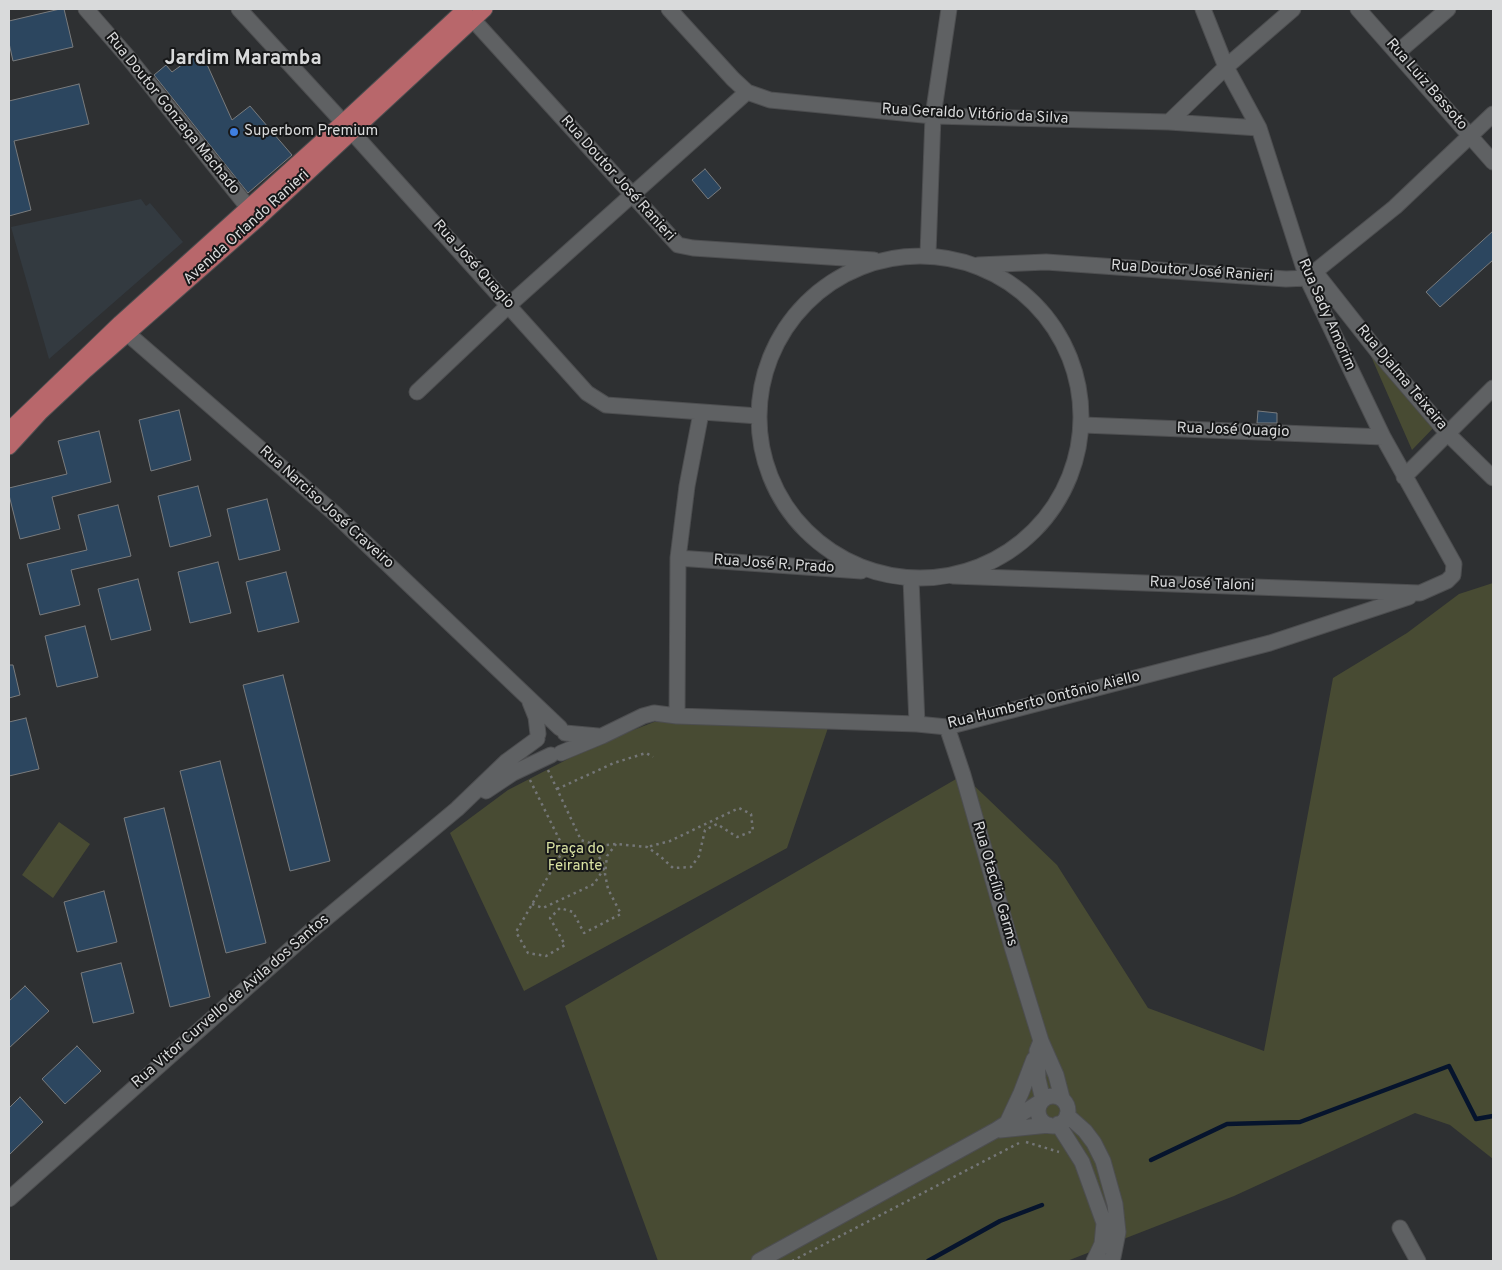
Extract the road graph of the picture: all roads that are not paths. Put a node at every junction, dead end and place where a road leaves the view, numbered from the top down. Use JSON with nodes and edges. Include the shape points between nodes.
{"nodes":[{"id":1,"x":86,"y":9,"type":"edge"},
{"id":2,"x":239,"y":9,"type":"edge"},
{"id":3,"x":485,"y":9,"type":"edge"},
{"id":4,"x":670,"y":9,"type":"edge"},
{"id":5,"x":949,"y":9,"type":"edge"},
{"id":6,"x":1203,"y":9,"type":"edge"},
{"id":7,"x":1293,"y":9,"type":"edge"},
{"id":8,"x":1358,"y":9,"type":"edge"},
{"id":9,"x":1448,"y":9,"type":"edge"},
{"id":10,"x":466,"y":12,"type":"edge"},
{"id":11,"x":1398,"y":52,"type":"junction"},
{"id":12,"x":1226,"y":67,"type":"junction"},
{"id":13,"x":747,"y":92,"type":"junction"},
{"id":14,"x":1493,"y":114,"type":"edge"},
{"id":15,"x":933,"y":116,"type":"junction"},
{"id":16,"x":1170,"y":122,"type":"junction"},
{"id":17,"x":348,"y":127,"type":"junction"},
{"id":18,"x":1258,"y":128,"type":"junction"},
{"id":19,"x":1471,"y":136,"type":"junction"},
{"id":20,"x":1493,"y":162,"type":"edge"},
{"id":21,"x":631,"y":195,"type":"junction"},
{"id":22,"x":247,"y":207,"type":"junction"},
{"id":23,"x":258,"y":219,"type":"junction"},
{"id":24,"x":928,"y":254,"type":"junction"},
{"id":25,"x":877,"y":260,"type":"junction"},
{"id":26,"x":978,"y":265,"type":"junction"},
{"id":27,"x":1311,"y":275,"type":"junction"},
{"id":28,"x":509,"y":305,"type":"junction"},
{"id":29,"x":124,"y":328,"type":"junction"},
{"id":30,"x":83,"y":366,"type":"junction"},
{"id":31,"x":1493,"y":388,"type":"edge"},
{"id":32,"x":417,"y":392,"type":"dead end"},
{"id":33,"x":700,"y":413,"type":"junction"},
{"id":34,"x":758,"y":416,"type":"junction"},
{"id":35,"x":1083,"y":425,"type":"junction"},
{"id":36,"x":9,"y":430,"type":"edge"},
{"id":37,"x":1448,"y":434,"type":"junction"},
{"id":38,"x":1383,"y":437,"type":"junction"},
{"id":39,"x":9,"y":447,"type":"edge"},
{"id":40,"x":1404,"y":477,"type":"junction"},
{"id":41,"x":1493,"y":478,"type":"edge"},
{"id":42,"x":678,"y":558,"type":"junction"},
{"id":43,"x":870,"y":572,"type":"junction"},
{"id":44,"x":954,"y":576,"type":"junction"},
{"id":45,"x":911,"y":579,"type":"junction"},
{"id":46,"x":1447,"y":581,"type":"joint"},
{"id":47,"x":1420,"y":593,"type":"junction"},
{"id":48,"x":529,"y":698,"type":"junction"},
{"id":49,"x":678,"y":716,"type":"junction"},
{"id":50,"x":917,"y":724,"type":"junction"},
{"id":51,"x":947,"y":727,"type":"junction"},
{"id":52,"x":562,"y":730,"type":"junction"},
{"id":53,"x":602,"y":736,"type":"junction"},
{"id":54,"x":538,"y":737,"type":"junction"},
{"id":55,"x":552,"y":758,"type":"junction"},
{"id":56,"x":457,"y":809,"type":"junction"},
{"id":57,"x":1039,"y":1046,"type":"junction"},
{"id":58,"x":1062,"y":1098,"type":"junction"},
{"id":59,"x":1042,"y":1100,"type":"junction"},
{"id":60,"x":1058,"y":1121,"type":"junction"},
{"id":61,"x":1001,"y":1127,"type":"junction"},
{"id":62,"x":9,"y":1199,"type":"edge"},
{"id":63,"x":1400,"y":1228,"type":"dead end"},
{"id":64,"x":758,"y":1261,"type":"edge"},
{"id":65,"x":1094,"y":1261,"type":"edge"},
{"id":66,"x":1110,"y":1261,"type":"edge"},
{"id":67,"x":1418,"y":1261,"type":"edge"}],
"edges":[{"from":1,"to":22,"type":"street","name":"Rua Doutor Gonzaga Machado"},
{"from":2,"to":17,"type":"street","name":"Rua José Quagio"},
{"from":3,"to":10,"type":"main road","name":"Avenida Orlando Ranieri"},
{"from":4,"to":13,"type":"street","name":"Rua Geraldo Vitório da Silva"},
{"from":5,"to":15,"type":"street"},
{"from":6,"to":12,"type":"street","name":"Rua Sady Amorim"},
{"from":7,"to":12,"type":"street"},
{"from":8,"to":11,"type":"street","name":"Rua Luiz Bassoto"},
{"from":9,"to":11,"type":"street"},
{"from":10,"to":17,"type":"main road","name":"Avenida Orlando Ranieri"},
{"from":10,"to":21,"type":"street","name":"Rua Doutor José Ranieri"},
{"from":11,"to":19,"type":"street","name":"Rua Luiz Bassoto"},
{"from":12,"to":16,"type":"street"},
{"from":12,"to":18,"type":"street","name":"Rua Sady Amorim"},
{"from":13,"to":15,"type":"street","name":"Rua Geraldo Vitório da Silva","via":[[770,100]]},
{"from":13,"to":21,"type":"street"},
{"from":14,"to":19,"type":"street"},
{"from":15,"to":16,"type":"street","name":"Rua Geraldo Vitório da Silva"},
{"from":15,"to":24,"type":"street"},
{"from":16,"to":18,"type":"street","name":"Rua Geraldo Vitório da Silva"},
{"from":17,"to":22,"type":"main road","name":"Avenida Orlando Ranieri"},
{"from":17,"to":23,"type":"main road","name":"Avenida Orlando Ranieri"},
{"from":17,"to":28,"type":"street","name":"Rua José Quagio"},
{"from":18,"to":27,"type":"street","name":"Rua Sady Amorim"},
{"from":19,"to":20,"type":"street","name":"Rua Luiz Bassoto"},
{"from":19,"to":27,"type":"street","via":[[1395,207]]},
{"from":21,"to":25,"type":"street","name":"Rua Doutor José Ranieri","via":[[678,245]]},
{"from":21,"to":28,"type":"street"},
{"from":22,"to":23,"type":"street","name":"Rua Doutor Gonzaga Machado"},
{"from":22,"to":29,"type":"main road","name":"Avenida Orlando Ranieri"},
{"from":23,"to":29,"type":"main road","name":"Avenida Orlando Ranieri"},
{"from":24,"to":25,"type":"street"},
{"from":24,"to":26,"type":"street"},
{"from":25,"to":34,"type":"street","via":[[830,282],[791,318],[767,364]]},
{"from":26,"to":27,"type":"street","name":"Rua Doutor José Ranieri","via":[[1046,262],[1276,278]]},
{"from":26,"to":35,"type":"street","via":[[1022,290],[1056,328],[1077,374]]},
{"from":27,"to":37,"type":"street","name":"Rua Djalma Teixeira"},
{"from":27,"to":38,"type":"street","name":"Rua Sady Amorim"},
{"from":28,"to":32,"type":"street"},
{"from":28,"to":33,"type":"street","name":"Rua José Quagio","via":[[587,393],[606,405]]},
{"from":29,"to":30,"type":"main road","name":"Avenida Orlando Ranieri"},
{"from":29,"to":48,"type":"street","name":"Rua Narciso José Craveiro","via":[[334,513]]},
{"from":30,"to":36,"type":"main road","name":"Avenida Orlando Ranieri"},
{"from":30,"to":39,"type":"main road","name":"Avenida Orlando Ranieri"},
{"from":31,"to":37,"type":"street"},
{"from":33,"to":34,"type":"street","name":"Rua José Quagio"},
{"from":33,"to":42,"type":"street","via":[[686,486]]},
{"from":34,"to":43,"type":"street","via":[[763,457],[778,495],[802,528],[834,554]]},
{"from":35,"to":38,"type":"street","name":"Rua José Quagio"},
{"from":35,"to":44,"type":"street","via":[[1071,477],[1044,523],[1003,557]]},
{"from":37,"to":40,"type":"street"},
{"from":37,"to":41,"type":"street","name":"Rua Djalma Teixeira"},
{"from":38,"to":40,"type":"street","name":"Rua Sady Amorim"},
{"from":40,"to":46,"type":"street","name":"Rua Sady Amorim","via":[[1454,564],[1453,575]]},
{"from":42,"to":43,"type":"street","name":"Rua José R. Prado"},
{"from":42,"to":49,"type":"street"},
{"from":43,"to":45,"type":"street"},
{"from":44,"to":45,"type":"street"},
{"from":44,"to":47,"type":"street","name":"Rua José Taloni"},
{"from":45,"to":50,"type":"street"},
{"from":46,"to":47,"type":"street","name":"Rua José Taloni"},
{"from":47,"to":51,"type":"street","name":"Rua Humberto Ontõnio Aiello","via":[[1270,643]]},
{"from":48,"to":52,"type":"street","name":"Rua Narciso José Craveiro"},
{"from":48,"to":54,"type":"street","name":"Rua Narciso José Craveiro","via":[[536,717]]},
{"from":49,"to":50,"type":"street","name":"Rua Humberto Ontõnio Aiello"},
{"from":49,"to":53,"type":"street","name":"Rua Humberto Ontõnio Aiello","via":[[643,716]]},
{"from":50,"to":51,"type":"street","name":"Rua Humberto Ontõnio Aiello"},
{"from":51,"to":57,"type":"street","name":"Rua Otacílio Garms"},
{"from":52,"to":53,"type":"street"},
{"from":52,"to":54,"type":"street","via":[[552,725],[544,728]]},
{"from":52,"to":55,"type":"street","via":[[567,740],[566,747]]},
{"from":53,"to":55,"type":"street"},
{"from":54,"to":55,"type":"street","via":[[539,747]]},
{"from":54,"to":56,"type":"street","name":"Rua Vitor Curvello de Avila dos Santos","via":[[507,761]]},
{"from":55,"to":56,"type":"street","name":"Rua Vitor Curvello de Avila dos Santos","via":[[513,773]]},
{"from":56,"to":62,"type":"street","name":"Rua Vitor Curvello de Avila dos Santos","via":[[312,930]]},
{"from":57,"to":58,"type":"street","name":"Rua Otacílio Garms","via":[[1056,1075]]},
{"from":57,"to":59,"type":"street","name":"Rua Otacílio Garms","via":[[1038,1078]]},
{"from":57,"to":61,"type":"street","via":[[1021,1093]]},
{"from":58,"to":59,"type":"street","via":[[1053,1096]]},
{"from":58,"to":60,"type":"street","name":"Rua Otacílio Garms","via":[[1067,1106]]},
{"from":59,"to":60,"type":"street","name":"Rua Otacílio Garms","via":[[1039,1116],[1045,1123]]},
{"from":59,"to":61,"type":"street"},
{"from":60,"to":61,"type":"street"},
{"from":60,"to":65,"type":"street","via":[[1082,1162],[1104,1223],[1102,1244]]},
{"from":60,"to":66,"type":"street","via":[[1085,1131],[1094,1143],[1105,1170],[1115,1204],[1118,1232]]},
{"from":61,"to":64,"type":"street"},
{"from":63,"to":67,"type":"street"}]}
